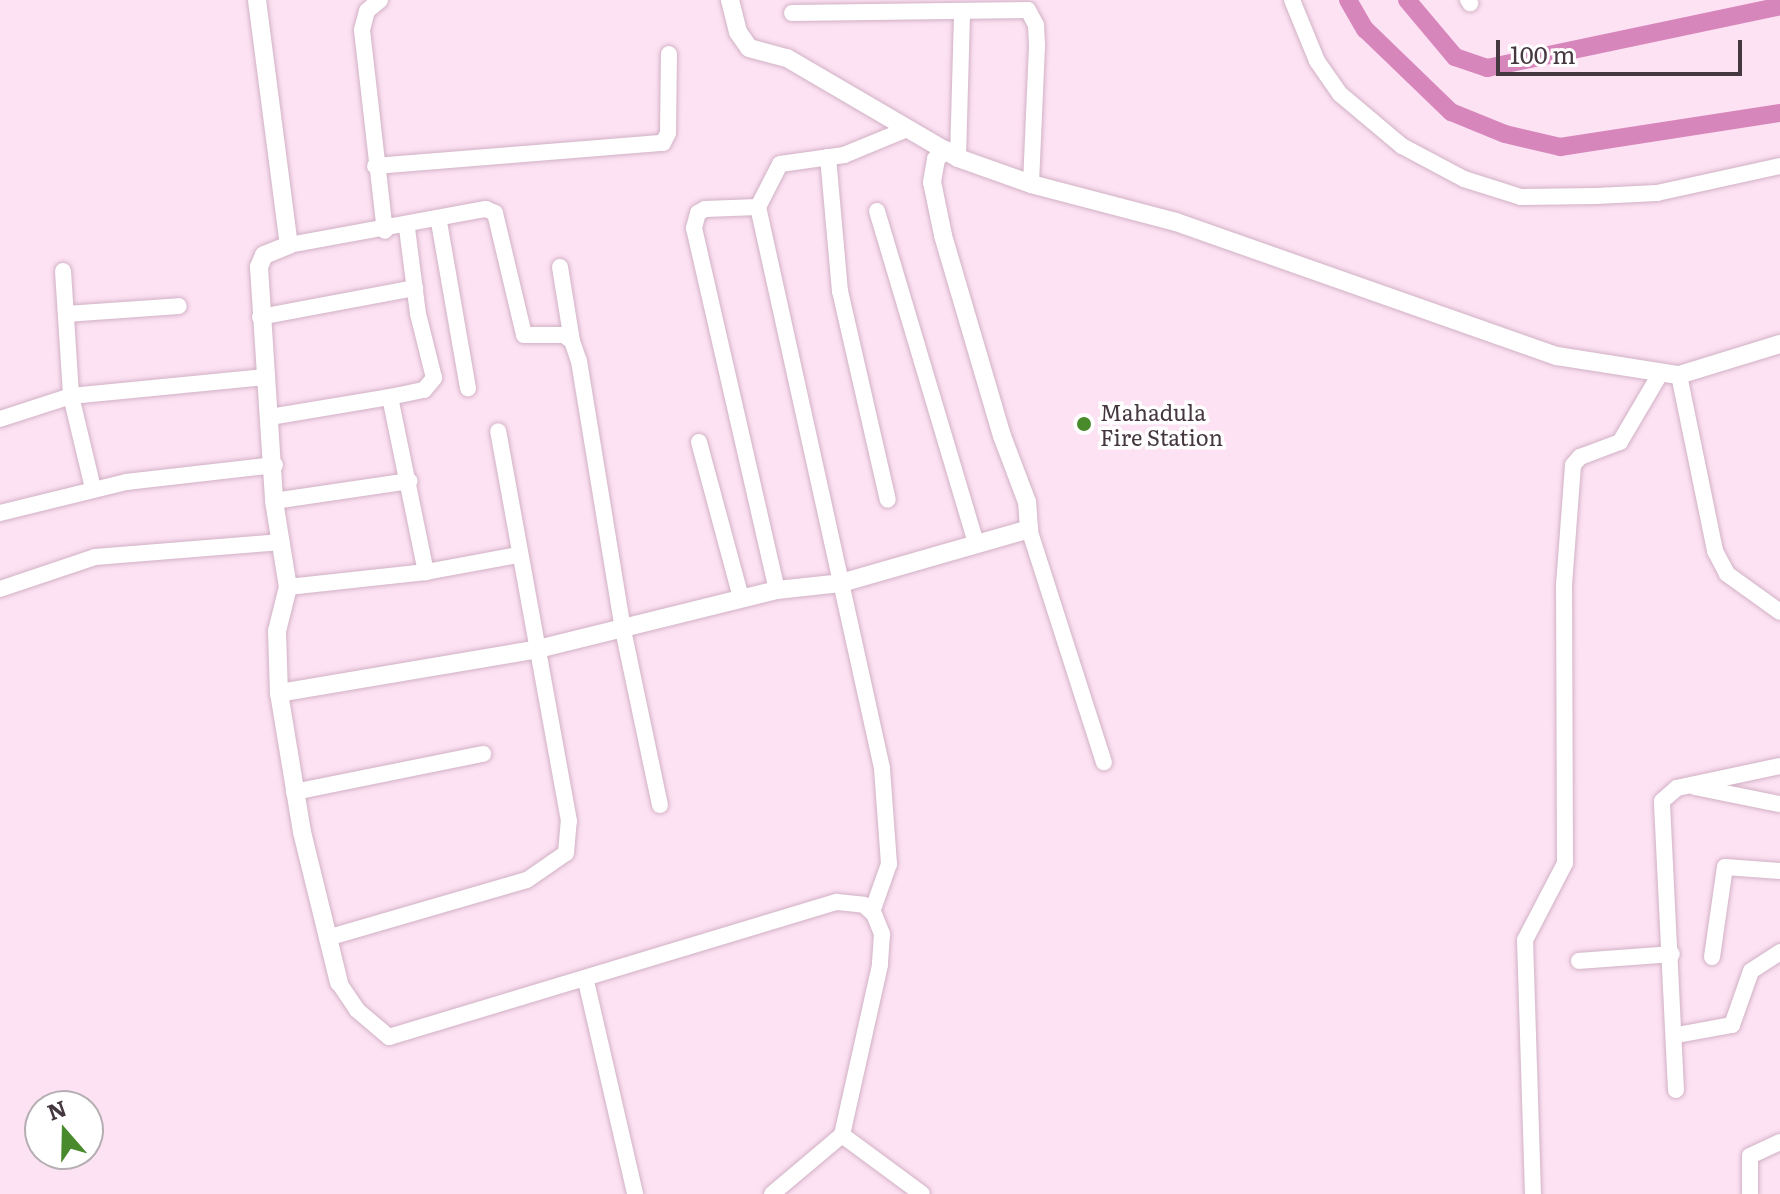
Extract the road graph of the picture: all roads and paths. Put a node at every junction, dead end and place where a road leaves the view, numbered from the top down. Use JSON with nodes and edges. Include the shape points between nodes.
{"nodes":[{"id":1,"x":257,"y":0,"type":"edge"},
{"id":2,"x":380,"y":0,"type":"edge"},
{"id":3,"x":730,"y":0,"type":"edge"},
{"id":4,"x":1292,"y":0,"type":"edge"},
{"id":5,"x":962,"y":11,"type":"junction"},
{"id":6,"x":792,"y":13,"type":"dead end"},
{"id":7,"x":669,"y":54,"type":"dead end"},
{"id":8,"x":905,"y":130,"type":"junction"},
{"id":9,"x":952,"y":154,"type":"junction"},
{"id":10,"x":828,"y":157,"type":"junction"},
{"id":11,"x":375,"y":166,"type":"junction"},
{"id":12,"x":1780,"y":166,"type":"edge"},
{"id":13,"x":1031,"y":184,"type":"junction"},
{"id":14,"x":758,"y":207,"type":"junction"},
{"id":15,"x":877,"y":211,"type":"dead end"},
{"id":16,"x":439,"y":222,"type":"junction"},
{"id":17,"x":407,"y":228,"type":"junction"},
{"id":18,"x":385,"y":231,"type":"junction"},
{"id":19,"x":289,"y":245,"type":"junction"},
{"id":20,"x":560,"y":267,"type":"dead end"},
{"id":21,"x":63,"y":271,"type":"dead end"},
{"id":22,"x":415,"y":288,"type":"junction"},
{"id":23,"x":179,"y":306,"type":"dead end"},
{"id":24,"x":66,"y":314,"type":"junction"},
{"id":25,"x":260,"y":317,"type":"junction"},
{"id":26,"x":572,"y":341,"type":"junction"},
{"id":27,"x":1780,"y":344,"type":"edge"},
{"id":28,"x":1669,"y":374,"type":"junction"},
{"id":29,"x":265,"y":377,"type":"junction"},
{"id":30,"x":468,"y":389,"type":"dead end"},
{"id":31,"x":71,"y":396,"type":"junction"},
{"id":32,"x":390,"y":397,"type":"junction"},
{"id":33,"x":270,"y":417,"type":"junction"},
{"id":34,"x":0,"y":419,"type":"edge"},
{"id":35,"x":498,"y":431,"type":"dead end"},
{"id":36,"x":699,"y":442,"type":"dead end"},
{"id":37,"x":275,"y":465,"type":"junction"},
{"id":38,"x":410,"y":481,"type":"junction"},
{"id":39,"x":93,"y":488,"type":"junction"},
{"id":40,"x":888,"y":500,"type":"dead end"},
{"id":41,"x":274,"y":501,"type":"junction"},
{"id":42,"x":0,"y":513,"type":"edge"},
{"id":43,"x":1029,"y":529,"type":"junction"},
{"id":44,"x":281,"y":542,"type":"junction"},
{"id":45,"x":976,"y":544,"type":"junction"},
{"id":46,"x":518,"y":555,"type":"junction"},
{"id":47,"x":426,"y":572,"type":"junction"},
{"id":48,"x":841,"y":583,"type":"junction"},
{"id":49,"x":288,"y":587,"type":"junction"},
{"id":50,"x":0,"y":589,"type":"edge"},
{"id":51,"x":777,"y":590,"type":"junction"},
{"id":52,"x":741,"y":598,"type":"junction"},
{"id":53,"x":1780,"y":612,"type":"edge"},
{"id":54,"x":622,"y":625,"type":"junction"},
{"id":55,"x":538,"y":649,"type":"junction"},
{"id":56,"x":279,"y":693,"type":"junction"},
{"id":57,"x":483,"y":754,"type":"dead end"},
{"id":58,"x":1104,"y":762,"type":"dead end"},
{"id":59,"x":1780,"y":766,"type":"edge"},
{"id":60,"x":1688,"y":785,"type":"junction"},
{"id":61,"x":294,"y":792,"type":"junction"},
{"id":62,"x":1779,"y":804,"type":"edge"},
{"id":63,"x":660,"y":805,"type":"dead end"},
{"id":64,"x":1780,"y":871,"type":"edge"},
{"id":65,"x":872,"y":912,"type":"junction"},
{"id":66,"x":327,"y":938,"type":"junction"},
{"id":67,"x":1780,"y":952,"type":"edge"},
{"id":68,"x":1672,"y":954,"type":"junction"},
{"id":69,"x":1712,"y":957,"type":"dead end"},
{"id":70,"x":1579,"y":961,"type":"dead end"},
{"id":71,"x":586,"y":981,"type":"junction"},
{"id":72,"x":339,"y":983,"type":"joint"},
{"id":73,"x":1677,"y":1035,"type":"junction"},
{"id":74,"x":1676,"y":1090,"type":"dead end"},
{"id":75,"x":842,"y":1135,"type":"junction"},
{"id":76,"x":1780,"y":1142,"type":"edge"},
{"id":77,"x":635,"y":1194,"type":"edge"},
{"id":78,"x":772,"y":1194,"type":"edge"},
{"id":79,"x":922,"y":1194,"type":"edge"},
{"id":80,"x":1533,"y":1194,"type":"edge"},
{"id":81,"x":1750,"y":1194,"type":"edge"}],
"edges":[{"from":1,"to":19,"type":"street"},
{"from":2,"to":11,"type":"street","via":[[367,11],[362,30]]},
{"from":3,"to":8,"type":"street","via":[[738,32],[749,48],[787,58]]},
{"from":4,"to":12,"type":"street","via":[[1317,61],[1340,94],[1402,146],[1464,179],[1521,197],[1596,196],[1657,193]]},
{"from":5,"to":6,"type":"street"},
{"from":5,"to":9,"type":"street"},
{"from":5,"to":13,"type":"street","via":[[1018,7],[1032,14],[1037,46]]},
{"from":7,"to":11,"type":"street","via":[[668,133],[663,143]]},
{"from":8,"to":9,"type":"street"},
{"from":8,"to":10,"type":"street","via":[[865,149]]},
{"from":9,"to":13,"type":"street"},
{"from":9,"to":43,"type":"street","via":[[936,159],[932,182],[1002,436],[1027,502]]},
{"from":10,"to":14,"type":"street","via":[[780,164]]},
{"from":10,"to":40,"type":"street","via":[[840,291]]},
{"from":11,"to":18,"type":"street"},
{"from":13,"to":28,"type":"street","via":[[1176,222],[1557,356]]},
{"from":14,"to":48,"type":"street"},
{"from":14,"to":51,"type":"street","via":[[705,209],[698,213],[694,228]]},
{"from":15,"to":45,"type":"street"},
{"from":16,"to":17,"type":"street"},
{"from":16,"to":26,"type":"street","via":[[486,209],[495,213],[524,335],[564,335]]},
{"from":16,"to":30,"type":"street"},
{"from":17,"to":18,"type":"street"},
{"from":17,"to":22,"type":"street"},
{"from":18,"to":19,"type":"street"},
{"from":19,"to":25,"type":"street","via":[[260,259]]},
{"from":20,"to":26,"type":"street"},
{"from":21,"to":24,"type":"street"},
{"from":22,"to":25,"type":"street"},
{"from":22,"to":32,"type":"street","via":[[434,378],[424,390]]},
{"from":23,"to":24,"type":"street"},
{"from":24,"to":31,"type":"street"},
{"from":25,"to":29,"type":"street"},
{"from":26,"to":54,"type":"street"},
{"from":27,"to":28,"type":"street"},
{"from":28,"to":53,"type":"street","via":[[1715,551],[1727,574]]},
{"from":28,"to":80,"type":"street","via":[[1620,442],[1580,457],[1573,465],[1564,585],[1565,863],[1525,940]]},
{"from":29,"to":31,"type":"street"},
{"from":29,"to":33,"type":"street"},
{"from":31,"to":34,"type":"street"},
{"from":31,"to":39,"type":"street"},
{"from":32,"to":33,"type":"street"},
{"from":32,"to":38,"type":"street"},
{"from":33,"to":37,"type":"street"},
{"from":35,"to":46,"type":"street"},
{"from":36,"to":52,"type":"street"},
{"from":37,"to":39,"type":"street"},
{"from":37,"to":41,"type":"street"},
{"from":38,"to":41,"type":"street"},
{"from":38,"to":47,"type":"street"},
{"from":39,"to":42,"type":"street"},
{"from":41,"to":44,"type":"street"},
{"from":43,"to":45,"type":"street"},
{"from":43,"to":58,"type":"street"},
{"from":44,"to":49,"type":"street"},
{"from":44,"to":50,"type":"street","via":[[95,557]]},
{"from":45,"to":48,"type":"street"},
{"from":46,"to":47,"type":"street"},
{"from":46,"to":55,"type":"street"},
{"from":47,"to":49,"type":"street"},
{"from":48,"to":51,"type":"street"},
{"from":48,"to":65,"type":"street","via":[[882,768],[889,864]]},
{"from":49,"to":56,"type":"street","via":[[277,631]]},
{"from":51,"to":52,"type":"street"},
{"from":52,"to":54,"type":"street"},
{"from":54,"to":55,"type":"street"},
{"from":54,"to":63,"type":"street"},
{"from":55,"to":56,"type":"street"},
{"from":55,"to":66,"type":"street","via":[[569,821],[566,853],[527,880]]},
{"from":56,"to":61,"type":"street"},
{"from":57,"to":61,"type":"street"},
{"from":59,"to":60,"type":"street"},
{"from":60,"to":62,"type":"street"},
{"from":60,"to":68,"type":"street","via":[[1670,791],[1662,801]]},
{"from":61,"to":66,"type":"street"},
{"from":64,"to":69,"type":"street","via":[[1725,867]]},
{"from":65,"to":71,"type":"street","via":[[864,905],[837,902]]},
{"from":65,"to":75,"type":"street","via":[[882,934],[880,965]]},
{"from":66,"to":72,"type":"street"},
{"from":67,"to":73,"type":"street","via":[[1751,971],[1732,1025]]},
{"from":68,"to":70,"type":"street"},
{"from":68,"to":73,"type":"street"},
{"from":71,"to":72,"type":"street","via":[[389,1037],[357,1010]]},
{"from":71,"to":77,"type":"street"},
{"from":73,"to":74,"type":"street"},
{"from":75,"to":78,"type":"street"},
{"from":75,"to":79,"type":"street"},
{"from":76,"to":81,"type":"street","via":[[1750,1156]]}]}
